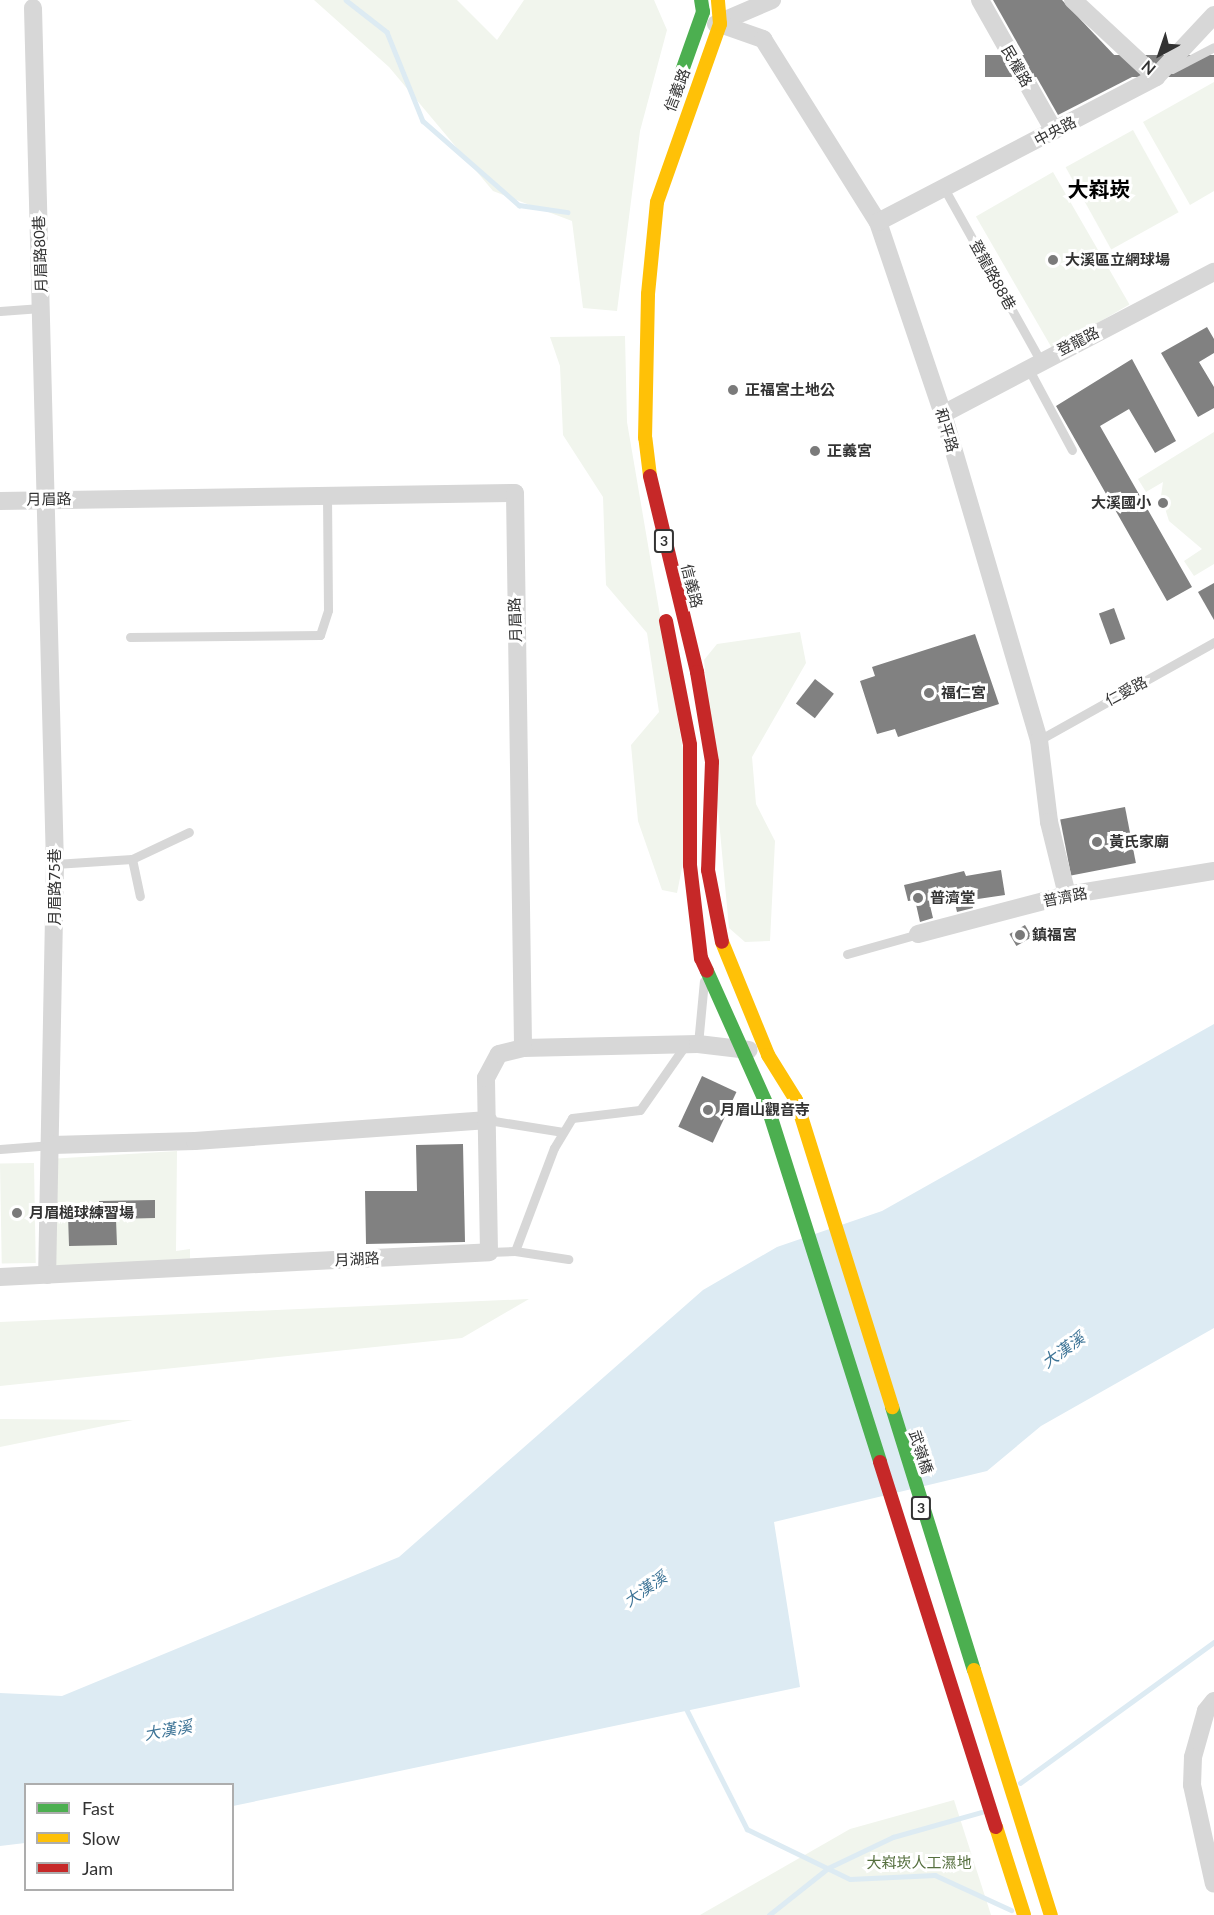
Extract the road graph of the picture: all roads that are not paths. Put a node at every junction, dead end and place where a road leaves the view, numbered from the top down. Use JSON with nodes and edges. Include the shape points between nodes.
{"nodes":[{"id":1,"x":701,"y":0,"type":"edge"},
{"id":2,"x":718,"y":0,"type":"edge"},
{"id":3,"x":772,"y":0,"type":"edge"},
{"id":4,"x":980,"y":0,"type":"edge"},
{"id":5,"x":1073,"y":0,"type":"edge"},
{"id":6,"x":33,"y":8,"type":"dead end"},
{"id":7,"x":1214,"y":15,"type":"edge"},
{"id":8,"x":720,"y":24,"type":"junction"},
{"id":9,"x":697,"y":27,"type":"junction"},
{"id":10,"x":1214,"y":46,"type":"edge"},
{"id":11,"x":1156,"y":77,"type":"junction"},
{"id":12,"x":678,"y":82,"type":"dead end"},
{"id":13,"x":1054,"y":131,"type":"junction"},
{"id":14,"x":651,"y":169,"type":"dead end"},
{"id":15,"x":945,"y":190,"type":"junction"},
{"id":16,"x":878,"y":222,"type":"junction"},
{"id":17,"x":1214,"y":272,"type":"edge"},
{"id":18,"x":41,"y":308,"type":"junction"},
{"id":19,"x":0,"y":310,"type":"edge"},
{"id":20,"x":1034,"y":364,"type":"junction"},
{"id":21,"x":943,"y":414,"type":"junction"},
{"id":22,"x":1072,"y":450,"type":"dead end"},
{"id":23,"x":327,"y":492,"type":"junction"},
{"id":24,"x":49,"y":499,"type":"junction"},
{"id":25,"x":0,"y":501,"type":"edge"},
{"id":26,"x":657,"y":572,"type":"dead end"},
{"id":27,"x":663,"y":606,"type":"dead end"},
{"id":28,"x":130,"y":637,"type":"dead end"},
{"id":29,"x":1214,"y":642,"type":"edge"},
{"id":30,"x":1039,"y":740,"type":"junction"},
{"id":31,"x":189,"y":832,"type":"dead end"},
{"id":32,"x":132,"y":859,"type":"junction"},
{"id":33,"x":55,"y":864,"type":"junction"},
{"id":34,"x":1214,"y":871,"type":"edge"},
{"id":35,"x":1067,"y":895,"type":"junction"},
{"id":36,"x":140,"y":896,"type":"dead end"},
{"id":37,"x":918,"y":934,"type":"joint"},
{"id":38,"x":847,"y":954,"type":"dead end"},
{"id":39,"x":707,"y":971,"type":"junction"},
{"id":40,"x":691,"y":1045,"type":"junction"},
{"id":41,"x":738,"y":1047,"type":"junction"},
{"id":42,"x":523,"y":1048,"type":"junction"},
{"id":43,"x":768,"y":1055,"type":"junction"},
{"id":44,"x":796,"y":1100,"type":"joint"},
{"id":45,"x":488,"y":1120,"type":"junction"},
{"id":46,"x":563,"y":1132,"type":"junction"},
{"id":47,"x":52,"y":1146,"type":"junction"},
{"id":48,"x":0,"y":1149,"type":"edge"},
{"id":49,"x":515,"y":1251,"type":"junction"},
{"id":50,"x":489,"y":1252,"type":"junction"},
{"id":51,"x":567,"y":1259,"type":"dead end"},
{"id":52,"x":48,"y":1275,"type":"junction"},
{"id":53,"x":0,"y":1277,"type":"edge"},
{"id":54,"x":1214,"y":1701,"type":"edge"},
{"id":55,"x":1214,"y":1884,"type":"edge"},
{"id":56,"x":1024,"y":1915,"type":"edge"},
{"id":57,"x":1051,"y":1915,"type":"edge"}],
"edges":[{"from":1,"to":9,"type":"main road","name":"信義路"},
{"from":2,"to":8,"type":"main road","name":"信義路","number":"3"},
{"from":3,"to":8,"type":"street"},
{"from":4,"to":13,"type":"street","name":"民權路"},
{"from":5,"to":11,"type":"street"},
{"from":6,"to":18,"type":"street","name":"月眉路80巷"},
{"from":7,"to":11,"type":"street","name":"中央路"},
{"from":8,"to":9,"type":"street"},
{"from":8,"to":16,"type":"street","name":"和平路","via":[[763,39]]},
{"from":8,"to":43,"type":"main road","name":"信義路","number":"3","via":[[657,202],[648,294],[645,438],[655,508],[697,672],[712,762],[708,870],[713,913],[733,977]]},
{"from":9,"to":12,"type":"main road","name":"信義路"},
{"from":10,"to":11,"type":"lane"},
{"from":11,"to":13,"type":"street","name":"中央路"},
{"from":13,"to":15,"type":"street","name":"中央路"},
{"from":14,"to":26,"type":"main road","name":"信義路","number":"3","via":[[635,296],[633,430]]},
{"from":15,"to":16,"type":"street","name":"中央路"},
{"from":15,"to":20,"type":"lane","name":"登龍路88巷"},
{"from":16,"to":21,"type":"street","name":"和平路"},
{"from":17,"to":20,"type":"street","name":"登龍路"},
{"from":18,"to":19,"type":"lane"},
{"from":18,"to":24,"type":"street","name":"月眉路80巷"},
{"from":20,"to":21,"type":"street","name":"登龍路"},
{"from":20,"to":22,"type":"lane","name":"登龍路88巷"},
{"from":21,"to":30,"type":"street","name":"和平路"},
{"from":23,"to":24,"type":"street","name":"月眉路"},
{"from":23,"to":28,"type":"lane","via":[[328,610],[320,635]]},
{"from":23,"to":42,"type":"street","name":"月眉路","via":[[515,493]]},
{"from":24,"to":25,"type":"street","name":"月眉路"},
{"from":24,"to":33,"type":"street","name":"月眉路75巷"},
{"from":27,"to":39,"type":"main road","number":"3","via":[[690,745],[691,876]]},
{"from":29,"to":30,"type":"lane","name":"仁愛路"},
{"from":30,"to":35,"type":"street","name":"和平路","via":[[1049,822]]},
{"from":31,"to":32,"type":"lane"},
{"from":32,"to":33,"type":"lane"},
{"from":32,"to":36,"type":"lane"},
{"from":33,"to":47,"type":"street","name":"月眉路75巷"},
{"from":34,"to":35,"type":"street","name":"普濟路"},
{"from":35,"to":37,"type":"street","name":"普濟路"},
{"from":37,"to":38,"type":"lane"},
{"from":39,"to":40,"type":"lane"},
{"from":39,"to":41,"type":"main road","number":"3"},
{"from":40,"to":41,"type":"street"},
{"from":40,"to":42,"type":"street"},
{"from":40,"to":46,"type":"lane","via":[[640,1110],[572,1118]]},
{"from":41,"to":43,"type":"street"},
{"from":41,"to":56,"type":"main road","number":"3","via":[[767,1105]]},
{"from":42,"to":45,"type":"street","via":[[499,1054],[486,1078]]},
{"from":43,"to":44,"type":"main road","name":"信義路","number":"3"},
{"from":44,"to":57,"type":"main road","name":"武嶺橋","number":"3"},
{"from":45,"to":46,"type":"lane"},
{"from":45,"to":47,"type":"street","via":[[195,1141]]},
{"from":45,"to":50,"type":"street"},
{"from":46,"to":49,"type":"lane"},
{"from":47,"to":48,"type":"lane"},
{"from":47,"to":52,"type":"street","name":"月眉路75巷"},
{"from":49,"to":50,"type":"lane"},
{"from":49,"to":51,"type":"lane"},
{"from":50,"to":52,"type":"street","name":"月湖路"},
{"from":52,"to":53,"type":"street","name":"月湖路"},
{"from":54,"to":55,"type":"street","via":[[1206,1710],[1193,1757],[1192,1785]]}]}
